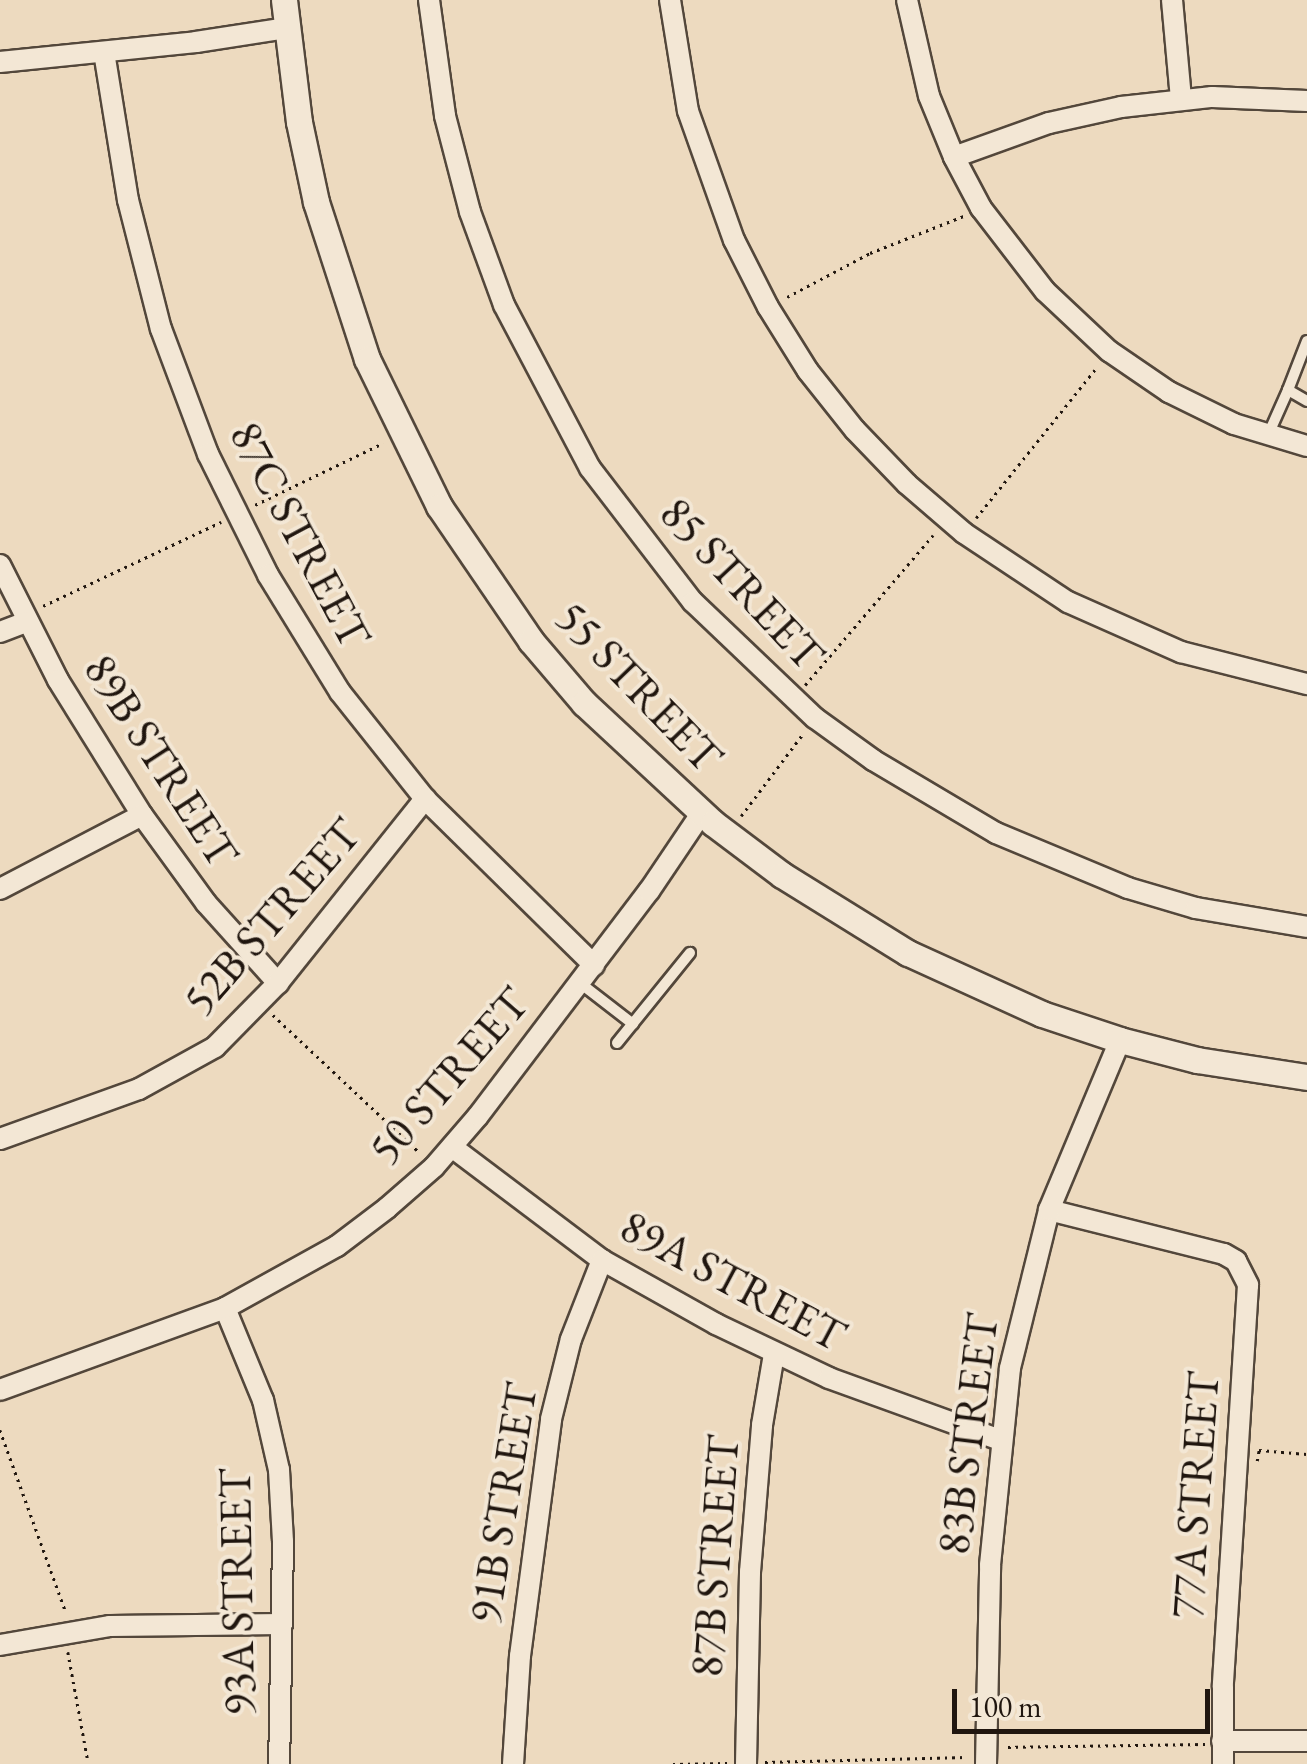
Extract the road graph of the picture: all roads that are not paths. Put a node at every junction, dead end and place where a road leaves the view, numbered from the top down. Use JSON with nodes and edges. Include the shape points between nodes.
{"nodes":[{"id":1,"x":284,"y":0,"type":"edge"},
{"id":2,"x":430,"y":0,"type":"edge"},
{"id":3,"x":670,"y":0,"type":"edge"},
{"id":4,"x":907,"y":0,"type":"edge"},
{"id":5,"x":1172,"y":0,"type":"edge"},
{"id":6,"x":287,"y":35,"type":"junction"},
{"id":7,"x":104,"y":52,"type":"junction"},
{"id":8,"x":0,"y":62,"type":"edge"},
{"id":9,"x":1181,"y":98,"type":"junction"},
{"id":10,"x":1307,"y":100,"type":"edge"},
{"id":11,"x":954,"y":157,"type":"junction"},
{"id":12,"x":1307,"y":341,"type":"edge"},
{"id":13,"x":1288,"y":390,"type":"junction"},
{"id":14,"x":1307,"y":401,"type":"edge"},
{"id":15,"x":1268,"y":436,"type":"junction"},
{"id":16,"x":1307,"y":446,"type":"edge"},
{"id":17,"x":0,"y":565,"type":"edge"},
{"id":18,"x":25,"y":619,"type":"junction"},
{"id":19,"x":0,"y":632,"type":"edge"},
{"id":20,"x":1307,"y":684,"type":"edge"},
{"id":21,"x":426,"y":799,"type":"junction"},
{"id":22,"x":142,"y":814,"type":"junction"},
{"id":23,"x":714,"y":824,"type":"junction"},
{"id":24,"x":0,"y":889,"type":"edge"},
{"id":25,"x":1307,"y":928,"type":"edge"},
{"id":26,"x":690,"y":953,"type":"dead end"},
{"id":27,"x":594,"y":965,"type":"junction"},
{"id":28,"x":580,"y":982,"type":"junction"},
{"id":29,"x":278,"y":984,"type":"junction"},
{"id":30,"x":633,"y":1024,"type":"junction"},
{"id":31,"x":1113,"y":1038,"type":"junction"},
{"id":32,"x":617,"y":1044,"type":"dead end"},
{"id":33,"x":1307,"y":1077,"type":"edge"},
{"id":34,"x":0,"y":1139,"type":"edge"},
{"id":35,"x":452,"y":1147,"type":"junction"},
{"id":36,"x":1049,"y":1210,"type":"junction"},
{"id":37,"x":602,"y":1260,"type":"junction"},
{"id":38,"x":225,"y":1308,"type":"junction"},
{"id":39,"x":774,"y":1354,"type":"junction"},
{"id":40,"x":0,"y":1390,"type":"edge"},
{"id":41,"x":1000,"y":1440,"type":"junction"},
{"id":42,"x":282,"y":1624,"type":"junction"},
{"id":43,"x":0,"y":1645,"type":"edge"},
{"id":44,"x":1307,"y":1741,"type":"edge"},
{"id":45,"x":1222,"y":1750,"type":"edge"},
{"id":46,"x":986,"y":1756,"type":"edge"},
{"id":47,"x":746,"y":1763,"type":"edge"},
{"id":48,"x":280,"y":1764,"type":"edge"},
{"id":49,"x":512,"y":1764,"type":"edge"}],
"edges":[{"from":1,"to":6,"type":"street","name":"55 STREET"},
{"from":2,"to":25,"type":"street","name":"85 STREET","via":[[445,116],[504,305],[590,468],[692,602],[816,718],[933,799],[1061,863],[1196,908]]},
{"from":3,"to":20,"type":"street","via":[[688,111],[708,177],[768,307],[855,430],[964,533],[1014,570],[1124,629],[1215,662]]},
{"from":4,"to":11,"type":"street","via":[[930,96]]},
{"from":5,"to":9,"type":"street"},
{"from":6,"to":7,"type":"street"},
{"from":6,"to":23,"type":"street","name":"55 STREET","via":[[312,186],[338,282],[401,434],[439,506],[532,641],[584,703]]},
{"from":7,"to":8,"type":"street"},
{"from":7,"to":21,"type":"street","name":"87C STREET","via":[[128,200],[161,330],[208,454],[302,635]]},
{"from":9,"to":10,"type":"street"},
{"from":9,"to":11,"type":"street","via":[[1049,123]]},
{"from":11,"to":15,"type":"street","via":[[1044,292],[1109,351],[1185,400]]},
{"from":12,"to":13,"type":"lane"},
{"from":13,"to":14,"type":"lane"},
{"from":13,"to":15,"type":"lane"},
{"from":15,"to":16,"type":"street"},
{"from":17,"to":18,"type":"street","name":"89B STREET"},
{"from":18,"to":19,"type":"street"},
{"from":18,"to":22,"type":"street","name":"89B STREET"},
{"from":21,"to":27,"type":"street","name":"87C STREET"},
{"from":21,"to":29,"type":"street","name":"52B STREET"},
{"from":22,"to":24,"type":"street"},
{"from":22,"to":29,"type":"street","name":"89B STREET","via":[[206,903]]},
{"from":23,"to":27,"type":"street","name":"50 STREET","via":[[649,891]]},
{"from":23,"to":31,"type":"street","name":"55 STREET","via":[[844,916],[908,952],[990,992]]},
{"from":26,"to":30,"type":"lane"},
{"from":27,"to":28,"type":"street","name":"50 STREET"},
{"from":28,"to":30,"type":"lane"},
{"from":28,"to":35,"type":"street","name":"50 STREET"},
{"from":29,"to":34,"type":"street","name":"52B STREET","via":[[214,1047],[178,1071]]},
{"from":30,"to":32,"type":"lane"},
{"from":31,"to":33,"type":"street","name":"55 STREET"},
{"from":31,"to":36,"type":"street","name":"83B STREET"},
{"from":35,"to":37,"type":"street","name":"89A STREET"},
{"from":35,"to":38,"type":"street","name":"50 STREET","via":[[337,1246]]},
{"from":36,"to":41,"type":"street","name":"83B STREET","via":[[1024,1302]]},
{"from":36,"to":45,"type":"street","name":"77A STREET","via":[[1211,1250],[1236,1261],[1248,1285]]},
{"from":37,"to":39,"type":"street","name":"89A STREET"},
{"from":37,"to":49,"type":"street","name":"91B STREET","via":[[571,1339],[552,1420]]},
{"from":38,"to":40,"type":"street","name":"50 STREET"},
{"from":38,"to":42,"type":"street","name":"93A STREET","via":[[263,1400],[280,1470]]},
{"from":39,"to":41,"type":"street","name":"89A STREET"},
{"from":39,"to":47,"type":"street","name":"87B STREET","via":[[750,1572]]},
{"from":41,"to":46,"type":"street","name":"83B STREET"},
{"from":42,"to":43,"type":"street","via":[[68,1630]]},
{"from":42,"to":48,"type":"street","name":"93A STREET"},
{"from":44,"to":45,"type":"street"}]}
